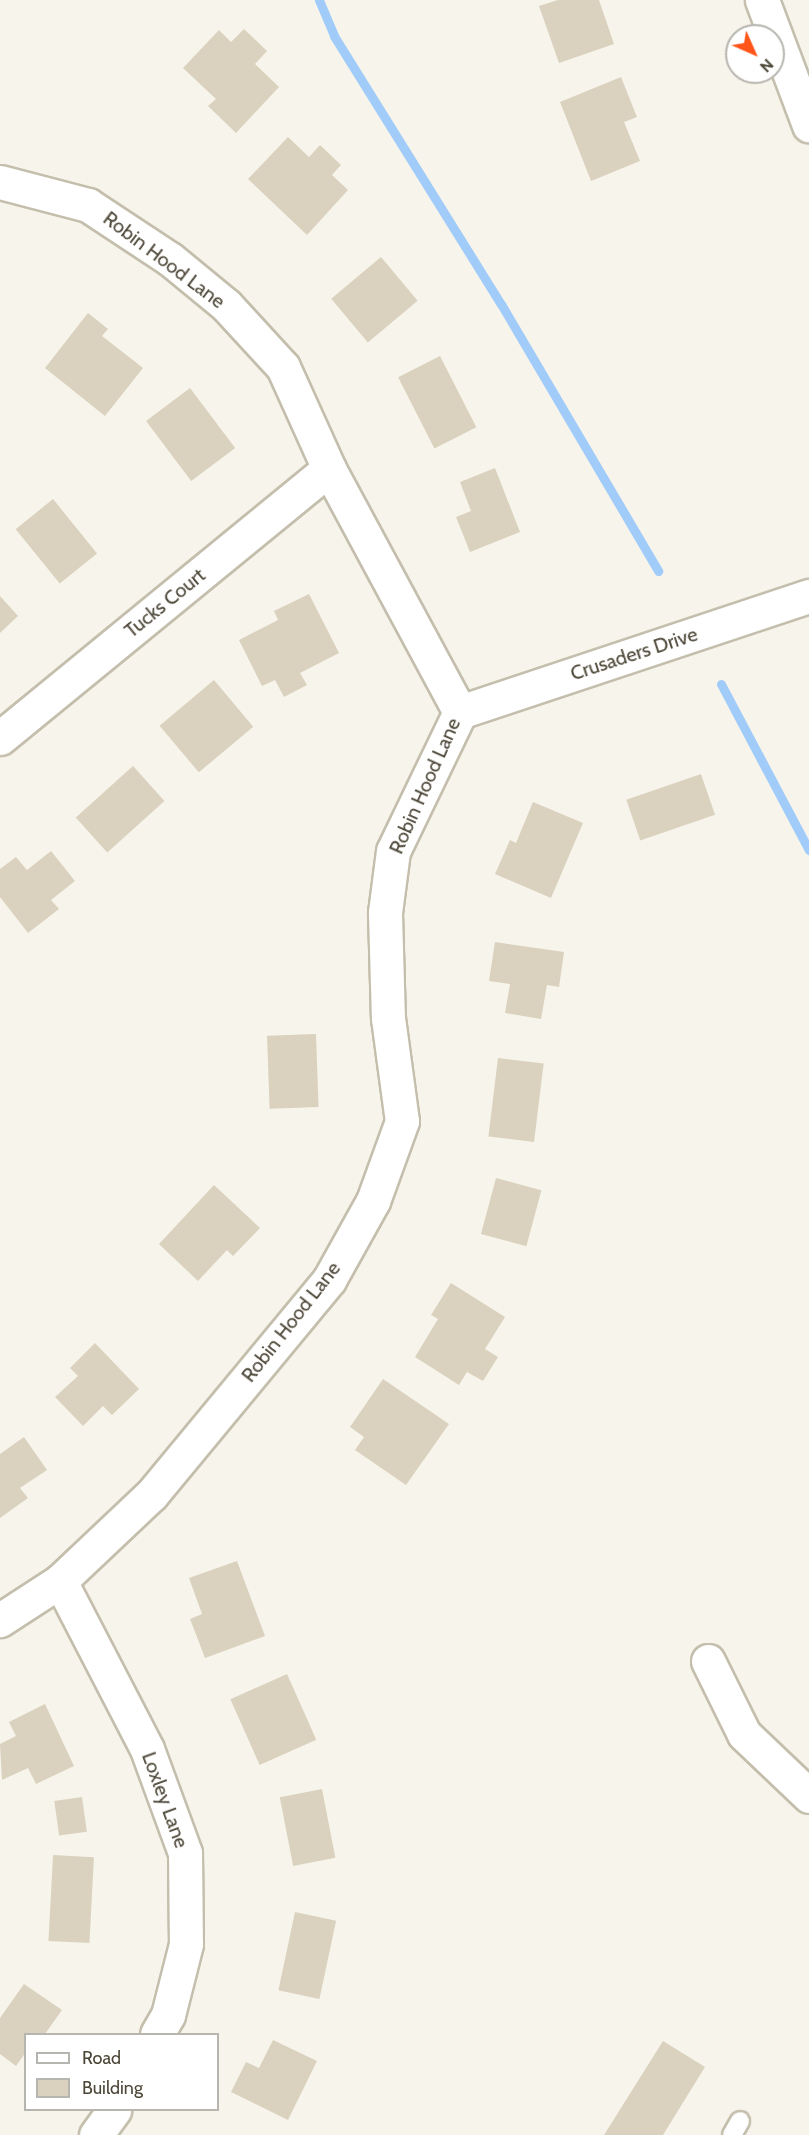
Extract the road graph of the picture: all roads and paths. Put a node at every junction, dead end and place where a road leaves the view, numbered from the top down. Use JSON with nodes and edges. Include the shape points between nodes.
{"nodes":[{"id":1,"x":762,"y":0,"type":"edge"},
{"id":2,"x":809,"y":125,"type":"edge"},
{"id":3,"x":0,"y":182,"type":"edge"},
{"id":4,"x":329,"y":469,"type":"junction"},
{"id":5,"x":809,"y":596,"type":"edge"},
{"id":6,"x":460,"y":712,"type":"junction"},
{"id":7,"x":0,"y":738,"type":"edge"},
{"id":8,"x":60,"y":1581,"type":"junction"},
{"id":9,"x":0,"y":1620,"type":"edge"},
{"id":10,"x":708,"y":1660,"type":"dead end"},
{"id":11,"x":809,"y":1796,"type":"edge"},
{"id":12,"x":159,"y":2033,"type":"edge"},
{"id":13,"x":113,"y":2111,"type":"edge"},
{"id":14,"x":96,"y":2135,"type":"edge"}],
"edges":[{"from":1,"to":2,"type":"street"},
{"from":3,"to":4,"type":"street","name":"Robin Hood Lane","via":[[88,205],[170,259],[226,305],[283,368]]},
{"from":4,"to":6,"type":"street","name":"Robin Hood Lane"},
{"from":4,"to":7,"type":"street","name":"Tucks Court"},
{"from":5,"to":6,"type":"street","name":"Crusaders Drive"},
{"from":6,"to":8,"type":"street","name":"Robin Hood Lane","via":[[393,851],[386,913],[388,1018],[402,1121],[373,1201],[321,1289],[153,1494]]},
{"from":8,"to":9,"type":"street","name":"Robin Hood Lane"},
{"from":8,"to":12,"type":"street","name":"Loxley Lane","via":[[147,1749],[185,1852],[186,1944],[168,2015]]},
{"from":10,"to":11,"type":"street","via":[[744,1734]]},
{"from":13,"to":14,"type":"street"}]}
